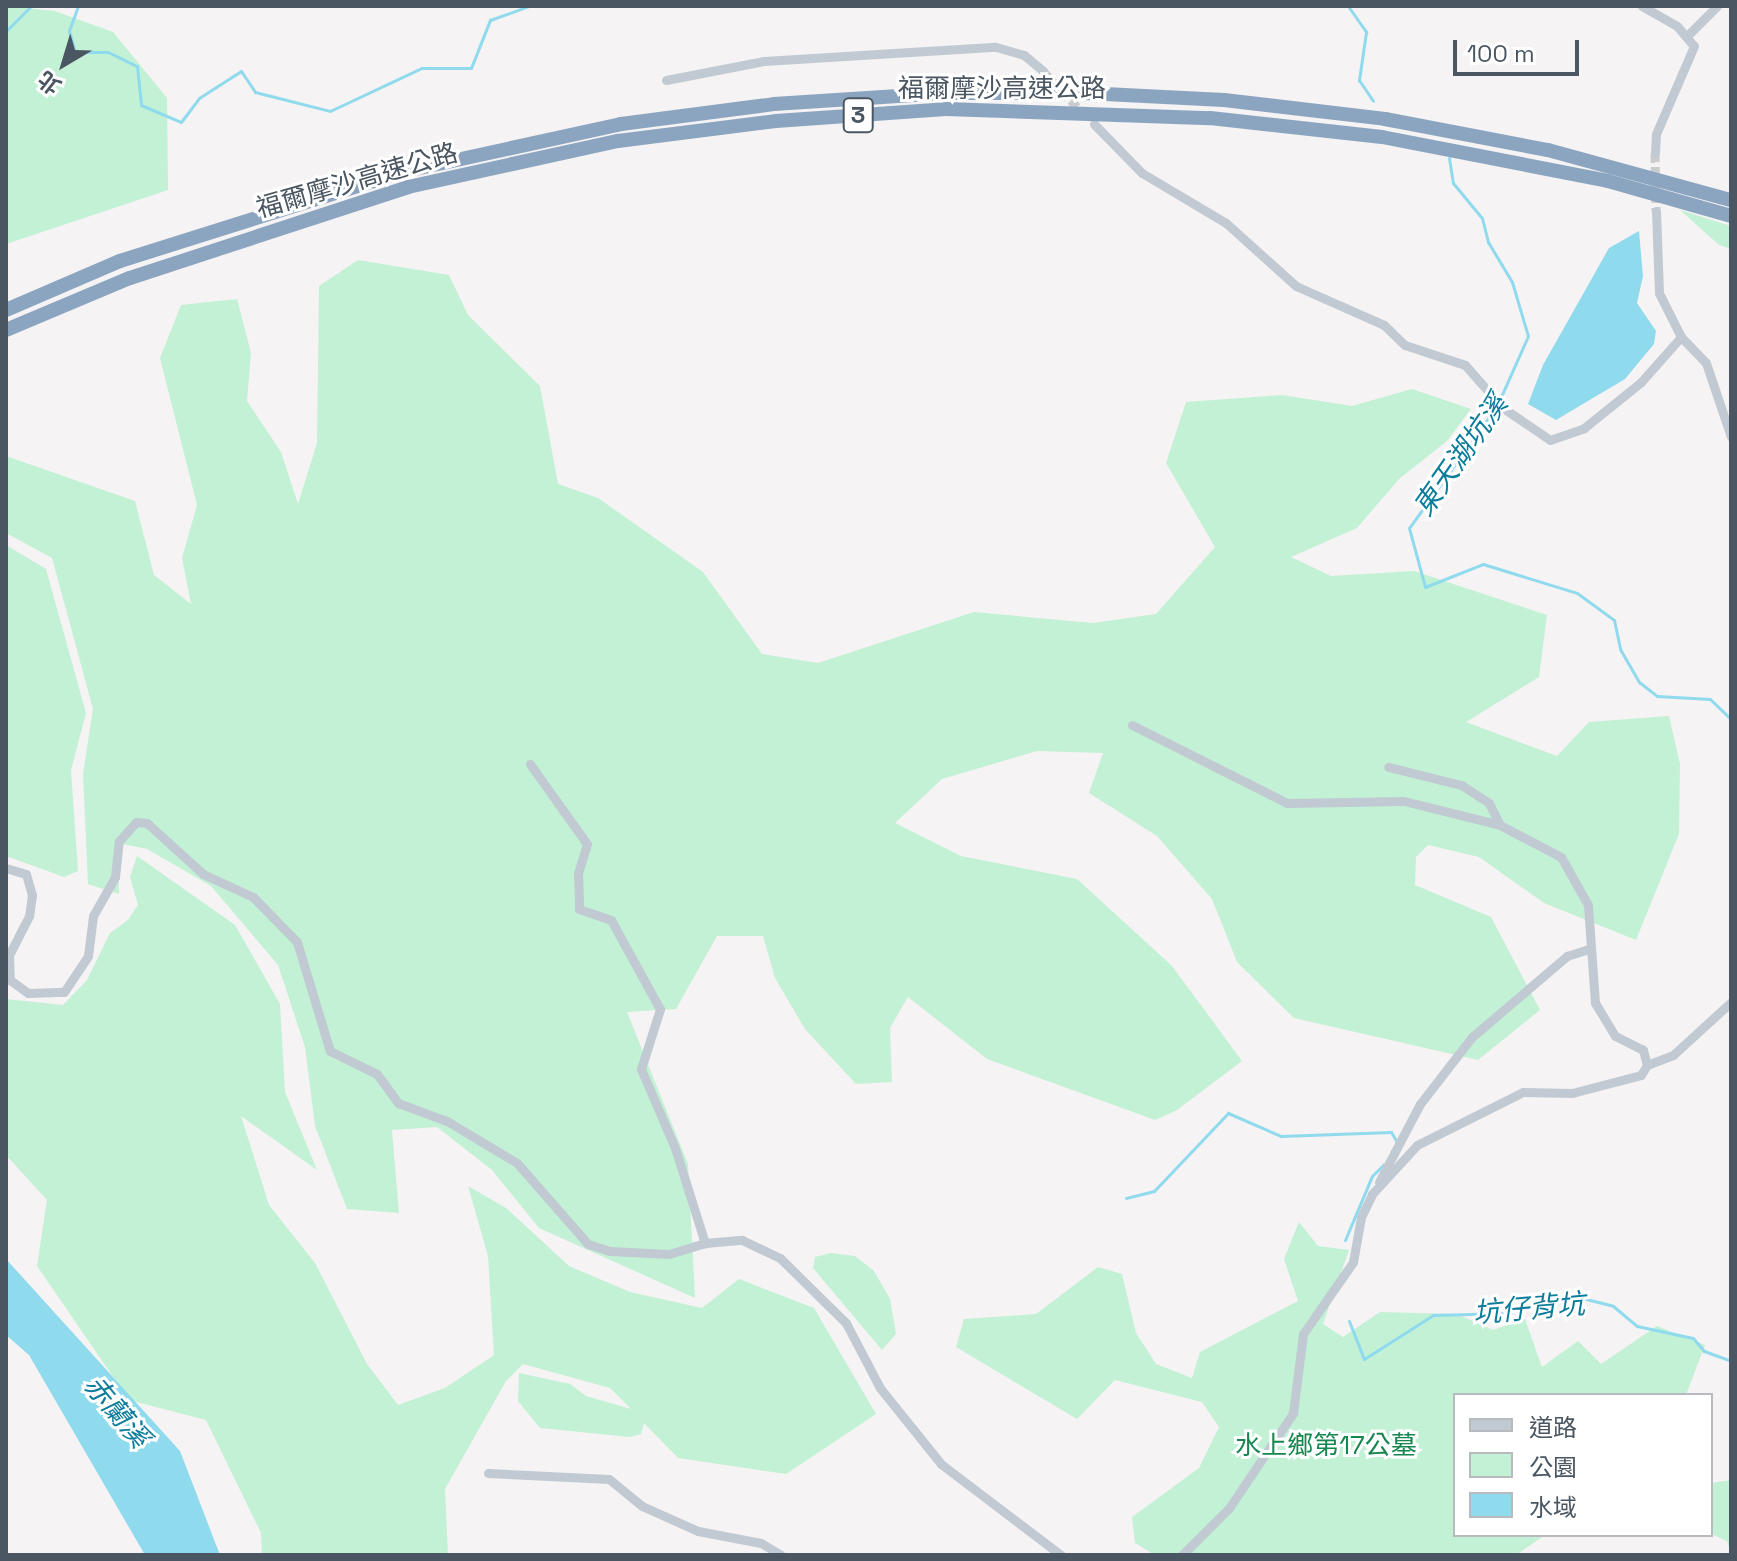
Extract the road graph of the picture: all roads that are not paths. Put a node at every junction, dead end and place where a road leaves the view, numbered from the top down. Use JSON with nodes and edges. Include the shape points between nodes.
{"nodes":[{"id":1,"x":1642,"y":6,"type":"edge"},
{"id":2,"x":1717,"y":6,"type":"edge"},
{"id":3,"x":1688,"y":35,"type":"junction"},
{"id":4,"x":1043,"y":71,"type":"tunnel mouth"},
{"id":5,"x":666,"y":80,"type":"dead end"},
{"id":6,"x":1094,"y":124,"type":"dead end"},
{"id":7,"x":1655,"y":153,"type":"tunnel mouth"},
{"id":8,"x":1731,"y":200,"type":"edge"},
{"id":9,"x":1656,"y":211,"type":"tunnel mouth"},
{"id":10,"x":1731,"y":216,"type":"edge"},
{"id":11,"x":6,"y":310,"type":"edge"},
{"id":12,"x":6,"y":330,"type":"edge"},
{"id":13,"x":1681,"y":337,"type":"junction"},
{"id":14,"x":1731,"y":437,"type":"edge"},
{"id":15,"x":1132,"y":725,"type":"dead end"},
{"id":16,"x":530,"y":764,"type":"dead end"},
{"id":17,"x":1388,"y":767,"type":"dead end"},
{"id":18,"x":1500,"y":825,"type":"junction"},
{"id":19,"x":6,"y":868,"type":"edge"},
{"id":20,"x":1588,"y":949,"type":"junction"},
{"id":21,"x":1731,"y":1002,"type":"edge"},
{"id":22,"x":1647,"y":1065,"type":"junction"},
{"id":23,"x":1372,"y":1194,"type":"junction"},
{"id":24,"x":705,"y":1243,"type":"junction"},
{"id":25,"x":488,"y":1473,"type":"dead end"},
{"id":26,"x":781,"y":1555,"type":"edge"},
{"id":27,"x":1061,"y":1555,"type":"edge"},
{"id":28,"x":1182,"y":1555,"type":"edge"}],
"edges":[{"from":1,"to":3,"type":"street"},
{"from":2,"to":3,"type":"street"},
{"from":3,"to":7,"type":"street","via":[[1694,46],[1690,61],[1656,134]]},
{"from":4,"to":5,"type":"street","via":[[1024,55],[996,47],[764,61]]},
{"from":6,"to":13,"type":"street","via":[[1142,173],[1226,223],[1296,286],[1384,325],[1405,345],[1465,365],[1503,408],[1550,440],[1584,428],[1641,382]]},
{"from":8,"to":11,"type":"highway","name":"福爾摩沙高速公路","number":"3","via":[[1562,154],[1385,119],[1162,97],[945,93],[774,104],[621,124],[406,171],[120,261]]},
{"from":9,"to":13,"type":"street","via":[[1659,293]]},
{"from":10,"to":12,"type":"highway","name":"福爾摩沙高速公路","number":"3","via":[[1608,181],[1382,137],[1101,111],[900,112],[618,141],[408,187],[130,278]]},
{"from":13,"to":14,"type":"street","via":[[1706,363]]},
{"from":15,"to":18,"type":"street","via":[[1287,803],[1404,801]]},
{"from":16,"to":24,"type":"street","via":[[587,844],[578,873],[579,909],[611,920],[660,1009],[641,1069],[675,1148]]},
{"from":17,"to":18,"type":"street","via":[[1461,785],[1489,803]]},
{"from":18,"to":20,"type":"street","via":[[1561,857],[1588,905]]},
{"from":19,"to":24,"type":"street","via":[[26,874],[32,895],[29,916],[9,955],[10,980],[40,996],[64,992],[88,956],[93,916],[115,877],[119,841],[136,822],[147,823],[203,874],[253,897],[277,919],[297,942],[311,974],[325,1045],[377,1074],[398,1103],[447,1121],[517,1163],[588,1244],[669,1254]]},
{"from":20,"to":22,"type":"street","via":[[1590,985],[1604,1021],[1615,1036],[1643,1050]]},
{"from":20,"to":23,"type":"street","via":[[1567,956],[1472,1037],[1420,1104]]},
{"from":21,"to":22,"type":"street","via":[[1673,1055]]},
{"from":22,"to":23,"type":"street","via":[[1641,1075],[1572,1093],[1523,1092],[1417,1145]]},
{"from":23,"to":28,"type":"street","via":[[1361,1217],[1353,1262],[1303,1334],[1293,1413],[1229,1508]]},
{"from":24,"to":27,"type":"street","via":[[759,1244],[803,1278],[846,1323],[880,1388],[941,1464]]},
{"from":25,"to":26,"type":"street","via":[[609,1479],[642,1506],[698,1531],[761,1543]]}]}
